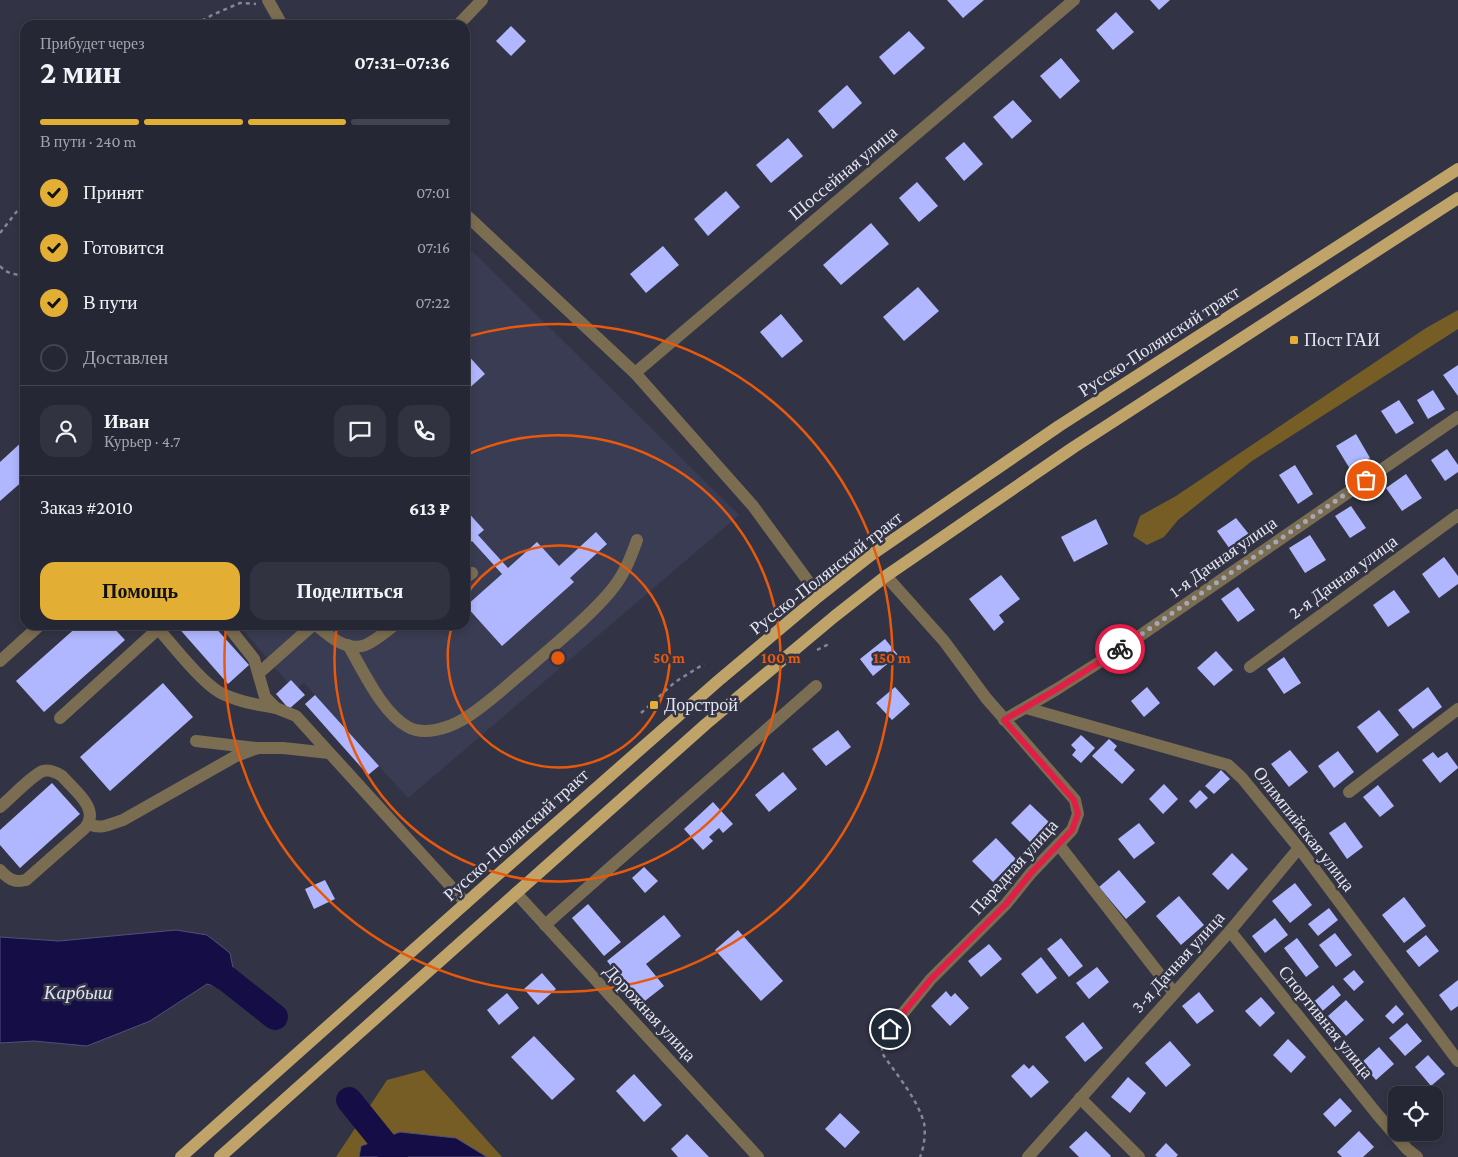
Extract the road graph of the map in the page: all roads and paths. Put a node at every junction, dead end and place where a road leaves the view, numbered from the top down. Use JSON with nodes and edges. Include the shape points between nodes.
{"nodes":[{"id":1,"x":482,"y":0,"type":"edge"},
{"id":2,"x":1074,"y":0,"type":"edge"},
{"id":3,"x":270,"y":3,"type":"edge"},
{"id":4,"x":204,"y":20,"type":"edge"},
{"id":5,"x":279,"y":20,"type":"edge"},
{"id":6,"x":463,"y":20,"type":"edge"},
{"id":7,"x":1458,"y":169,"type":"edge"},
{"id":8,"x":1458,"y":198,"type":"edge"},
{"id":9,"x":20,"y":208,"type":"edge"},
{"id":10,"x":470,"y":219,"type":"edge"},
{"id":11,"x":0,"y":234,"type":"edge"},
{"id":12,"x":0,"y":266,"type":"edge"},
{"id":13,"x":20,"y":275,"type":"edge"},
{"id":14,"x":635,"y":374,"type":"junction"},
{"id":15,"x":1458,"y":417,"type":"edge"},
{"id":16,"x":1458,"y":515,"type":"edge"},
{"id":17,"x":637,"y":540,"type":"dead end"},
{"id":18,"x":886,"y":576,"type":"junction"},
{"id":19,"x":819,"y":596,"type":"junction"},
{"id":20,"x":34,"y":630,"type":"edge"},
{"id":21,"x":154,"y":630,"type":"edge"},
{"id":22,"x":160,"y":630,"type":"edge"},
{"id":23,"x":231,"y":630,"type":"edge"},
{"id":24,"x":308,"y":630,"type":"edge"},
{"id":25,"x":321,"y":630,"type":"edge"},
{"id":26,"x":387,"y":630,"type":"edge"},
{"id":27,"x":348,"y":645,"type":"junction"},
{"id":28,"x":0,"y":661,"type":"edge"},
{"id":29,"x":704,"y":664,"type":"dead end"},
{"id":30,"x":1250,"y":667,"type":"dead end"},
{"id":31,"x":259,"y":673,"type":"junction"},
{"id":32,"x":816,"y":686,"type":"dead end"},
{"id":33,"x":276,"y":708,"type":"junction"},
{"id":34,"x":1026,"y":708,"type":"junction"},
{"id":35,"x":1458,"y":709,"type":"edge"},
{"id":36,"x":641,"y":713,"type":"dead end"},
{"id":37,"x":60,"y":718,"type":"dead end"},
{"id":38,"x":1004,"y":720,"type":"junction"},
{"id":39,"x":196,"y":741,"type":"dead end"},
{"id":40,"x":258,"y":748,"type":"junction"},
{"id":41,"x":329,"y":753,"type":"junction"},
{"id":42,"x":1349,"y":792,"type":"dead end"},
{"id":43,"x":0,"y":808,"type":"edge"},
{"id":44,"x":88,"y":824,"type":"junction"},
{"id":45,"x":1059,"y":845,"type":"junction"},
{"id":46,"x":1299,"y":848,"type":"junction"},
{"id":47,"x":0,"y":870,"type":"edge"},
{"id":48,"x":516,"y":893,"type":"junction"},
{"id":49,"x":466,"y":904,"type":"junction"},
{"id":50,"x":546,"y":925,"type":"junction"},
{"id":51,"x":1230,"y":930,"type":"junction"},
{"id":52,"x":1174,"y":993,"type":"junction"},
{"id":53,"x":890,"y":1029,"type":"joint"},
{"id":54,"x":1458,"y":1061,"type":"edge"},
{"id":55,"x":1080,"y":1098,"type":"junction"},
{"id":56,"x":181,"y":1157,"type":"edge"},
{"id":57,"x":220,"y":1157,"type":"edge"},
{"id":58,"x":758,"y":1157,"type":"edge"},
{"id":59,"x":920,"y":1157,"type":"edge"},
{"id":60,"x":1028,"y":1157,"type":"edge"},
{"id":61,"x":1139,"y":1157,"type":"edge"},
{"id":62,"x":1417,"y":1157,"type":"edge"}],
"edges":[{"from":1,"to":6,"type":"street"},
{"from":2,"to":14,"type":"street","name":"Шоссейная улица"},
{"from":3,"to":4,"type":"path","via":[[240,3]]},
{"from":3,"to":5,"type":"street"},
{"from":7,"to":19,"type":"main road","name":"Русско-Полянский тракт","via":[[1059,426],[871,555]]},
{"from":8,"to":18,"type":"main road","via":[[1074,447]]},
{"from":9,"to":11,"type":"path"},
{"from":10,"to":14,"type":"street"},
{"from":12,"to":13,"type":"path","via":[[5,272]]},
{"from":14,"to":19,"type":"street","via":[[752,506]]},
{"from":15,"to":34,"type":"street","name":"1-я Дачная улица","via":[[1125,646]]},
{"from":16,"to":30,"type":"street","name":"2-я Дачная улица"},
{"from":17,"to":27,"type":"street","via":[[626,571],[577,626],[499,693],[447,727],[424,731],[409,728],[394,716],[380,699]]},
{"from":18,"to":38,"type":"street","name":"Парадная улица","via":[[944,641]]},
{"from":18,"to":48,"type":"main road","via":[[706,724]]},
{"from":19,"to":49,"type":"main road","name":"Русско-Полянский тракт"},
{"from":20,"to":28,"type":"street"},
{"from":21,"to":37,"type":"street"},
{"from":22,"to":33,"type":"street","via":[[203,680],[221,693],[240,702]]},
{"from":23,"to":31,"type":"street","via":[[254,659]]},
{"from":24,"to":31,"type":"street"},
{"from":25,"to":27,"type":"street"},
{"from":26,"to":27,"type":"street","via":[[361,646]]},
{"from":29,"to":36,"type":"path","via":[[675,682]]},
{"from":31,"to":33,"type":"street","via":[[265,697]]},
{"from":32,"to":50,"type":"street"},
{"from":33,"to":41,"type":"street","via":[[296,716]]},
{"from":34,"to":38,"type":"street","name":"1-я Дачная улица"},
{"from":34,"to":46,"type":"street","name":"Олимпийская улица","via":[[1228,765]]},
{"from":35,"to":42,"type":"street"},
{"from":38,"to":45,"type":"street","name":"Парадная улица","via":[[1074,800],[1078,814],[1072,830]]},
{"from":39,"to":40,"type":"street"},
{"from":40,"to":41,"type":"street"},
{"from":40,"to":44,"type":"street","via":[[236,756],[123,820],[103,827]]},
{"from":41,"to":49,"type":"street"},
{"from":43,"to":44,"type":"street","via":[[41,772],[52,771],[62,776],[89,808]]},
{"from":44,"to":47,"type":"street","via":[[26,880],[9,879]]},
{"from":45,"to":52,"type":"street"},
{"from":45,"to":53,"type":"street","name":"Парадная улица","via":[[931,979]]},
{"from":46,"to":51,"type":"street","name":"3-я Дачная улица"},
{"from":46,"to":54,"type":"street","name":"Олимпийская улица"},
{"from":48,"to":50,"type":"street","name":"Дорожная улица"},
{"from":48,"to":57,"type":"main road"},
{"from":49,"to":56,"type":"main road","name":"Русско-Полянский тракт"},
{"from":50,"to":58,"type":"street","name":"Дорожная улица"},
{"from":51,"to":52,"type":"street","name":"3-я Дачная улица"},
{"from":51,"to":62,"type":"street","name":"Спортивная улица","via":[[1377,1114]]},
{"from":52,"to":55,"type":"street","name":"3-я Дачная улица"},
{"from":53,"to":59,"type":"path","via":[[882,1044],[882,1053],[915,1102],[924,1124]]},
{"from":55,"to":60,"type":"street","name":"3-я Дачная улица"},
{"from":55,"to":61,"type":"street"}]}
